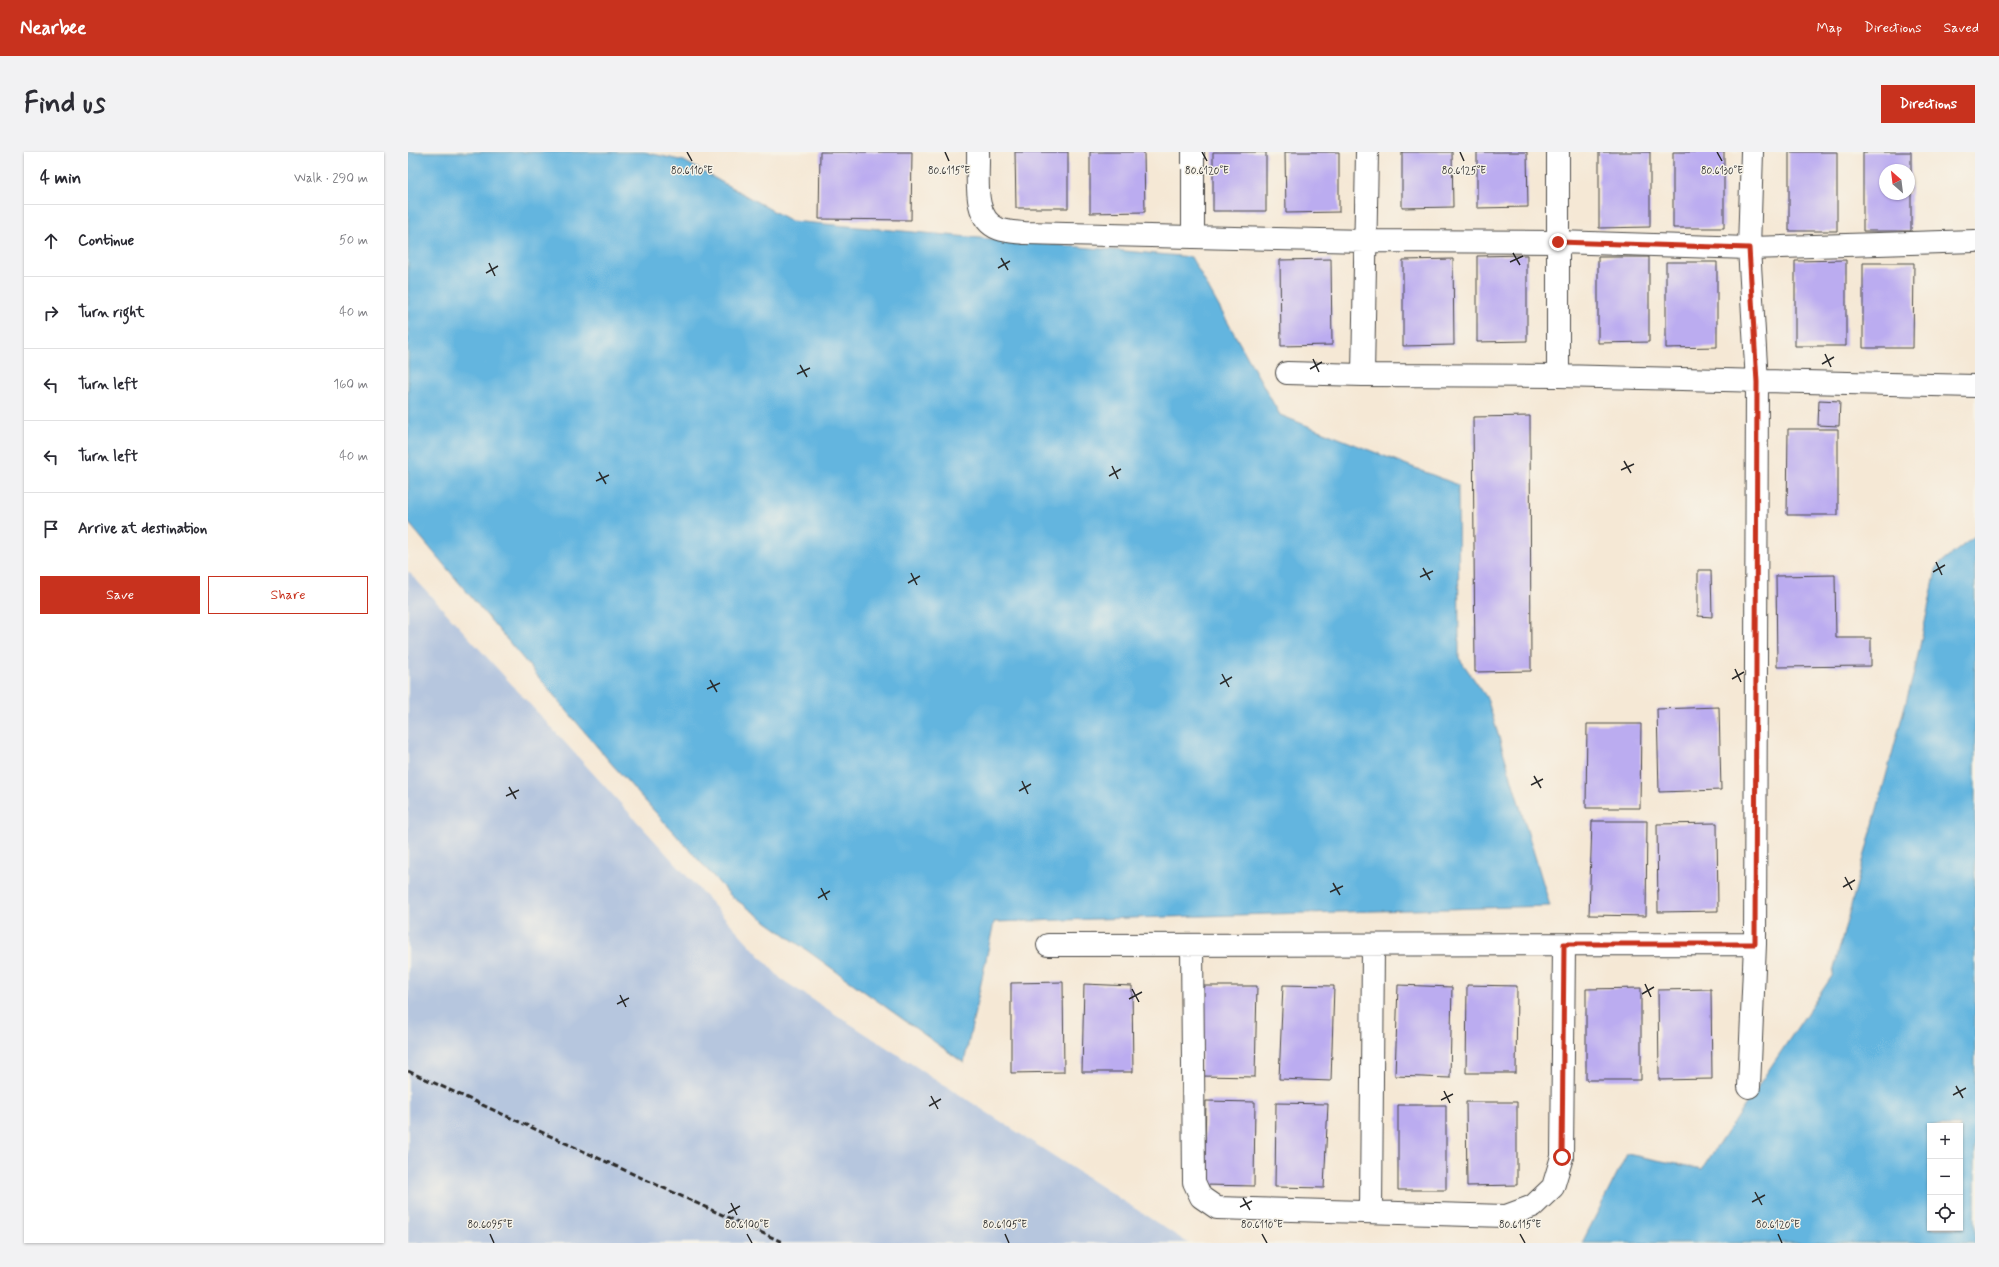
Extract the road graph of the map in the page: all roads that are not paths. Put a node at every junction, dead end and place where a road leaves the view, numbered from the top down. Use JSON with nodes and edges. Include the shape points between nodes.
{"nodes":[{"id":1,"x":978,"y":152,"type":"edge"},
{"id":2,"x":1192,"y":152,"type":"edge"},
{"id":3,"x":1367,"y":152,"type":"edge"},
{"id":4,"x":1558,"y":152,"type":"edge"},
{"id":5,"x":1752,"y":152,"type":"edge"},
{"id":6,"x":1193,"y":236,"type":"junction"},
{"id":7,"x":1365,"y":241,"type":"junction"},
{"id":8,"x":1975,"y":241,"type":"edge"},
{"id":9,"x":1558,"y":242,"type":"junction"},
{"id":10,"x":1749,"y":248,"type":"junction"},
{"id":11,"x":1287,"y":373,"type":"dead end"},
{"id":12,"x":1363,"y":375,"type":"junction"},
{"id":13,"x":1558,"y":376,"type":"junction"},
{"id":14,"x":1757,"y":382,"type":"junction"},
{"id":15,"x":1975,"y":386,"type":"edge"},
{"id":16,"x":1564,"y":944,"type":"junction"},
{"id":17,"x":1755,"y":944,"type":"junction"},
{"id":18,"x":1192,"y":945,"type":"junction"},
{"id":19,"x":1373,"y":945,"type":"junction"},
{"id":20,"x":1048,"y":946,"type":"dead end"},
{"id":21,"x":1749,"y":1087,"type":"dead end"},
{"id":22,"x":1371,"y":1212,"type":"junction"}],
"edges":[{"from":1,"to":6,"type":"street","via":[[979,201],[985,219],[998,229],[1024,234]]},
{"from":2,"to":6,"type":"street"},
{"from":3,"to":7,"type":"street"},
{"from":4,"to":9,"type":"street"},
{"from":5,"to":10,"type":"street"},
{"from":6,"to":7,"type":"street"},
{"from":7,"to":9,"type":"street"},
{"from":7,"to":12,"type":"street"},
{"from":8,"to":10,"type":"street"},
{"from":9,"to":10,"type":"street"},
{"from":9,"to":13,"type":"street"},
{"from":10,"to":14,"type":"street"},
{"from":11,"to":12,"type":"street"},
{"from":12,"to":13,"type":"street"},
{"from":13,"to":14,"type":"street"},
{"from":14,"to":15,"type":"street"},
{"from":14,"to":17,"type":"street"},
{"from":16,"to":17,"type":"street"},
{"from":16,"to":19,"type":"street"},
{"from":16,"to":22,"type":"street","via":[[1562,1157],[1552,1187],[1533,1206],[1506,1216]]},
{"from":17,"to":21,"type":"street"},
{"from":18,"to":19,"type":"street"},
{"from":18,"to":20,"type":"street"},
{"from":18,"to":22,"type":"street","via":[[1194,1182],[1201,1197],[1216,1208]]},
{"from":19,"to":22,"type":"street"}]}
